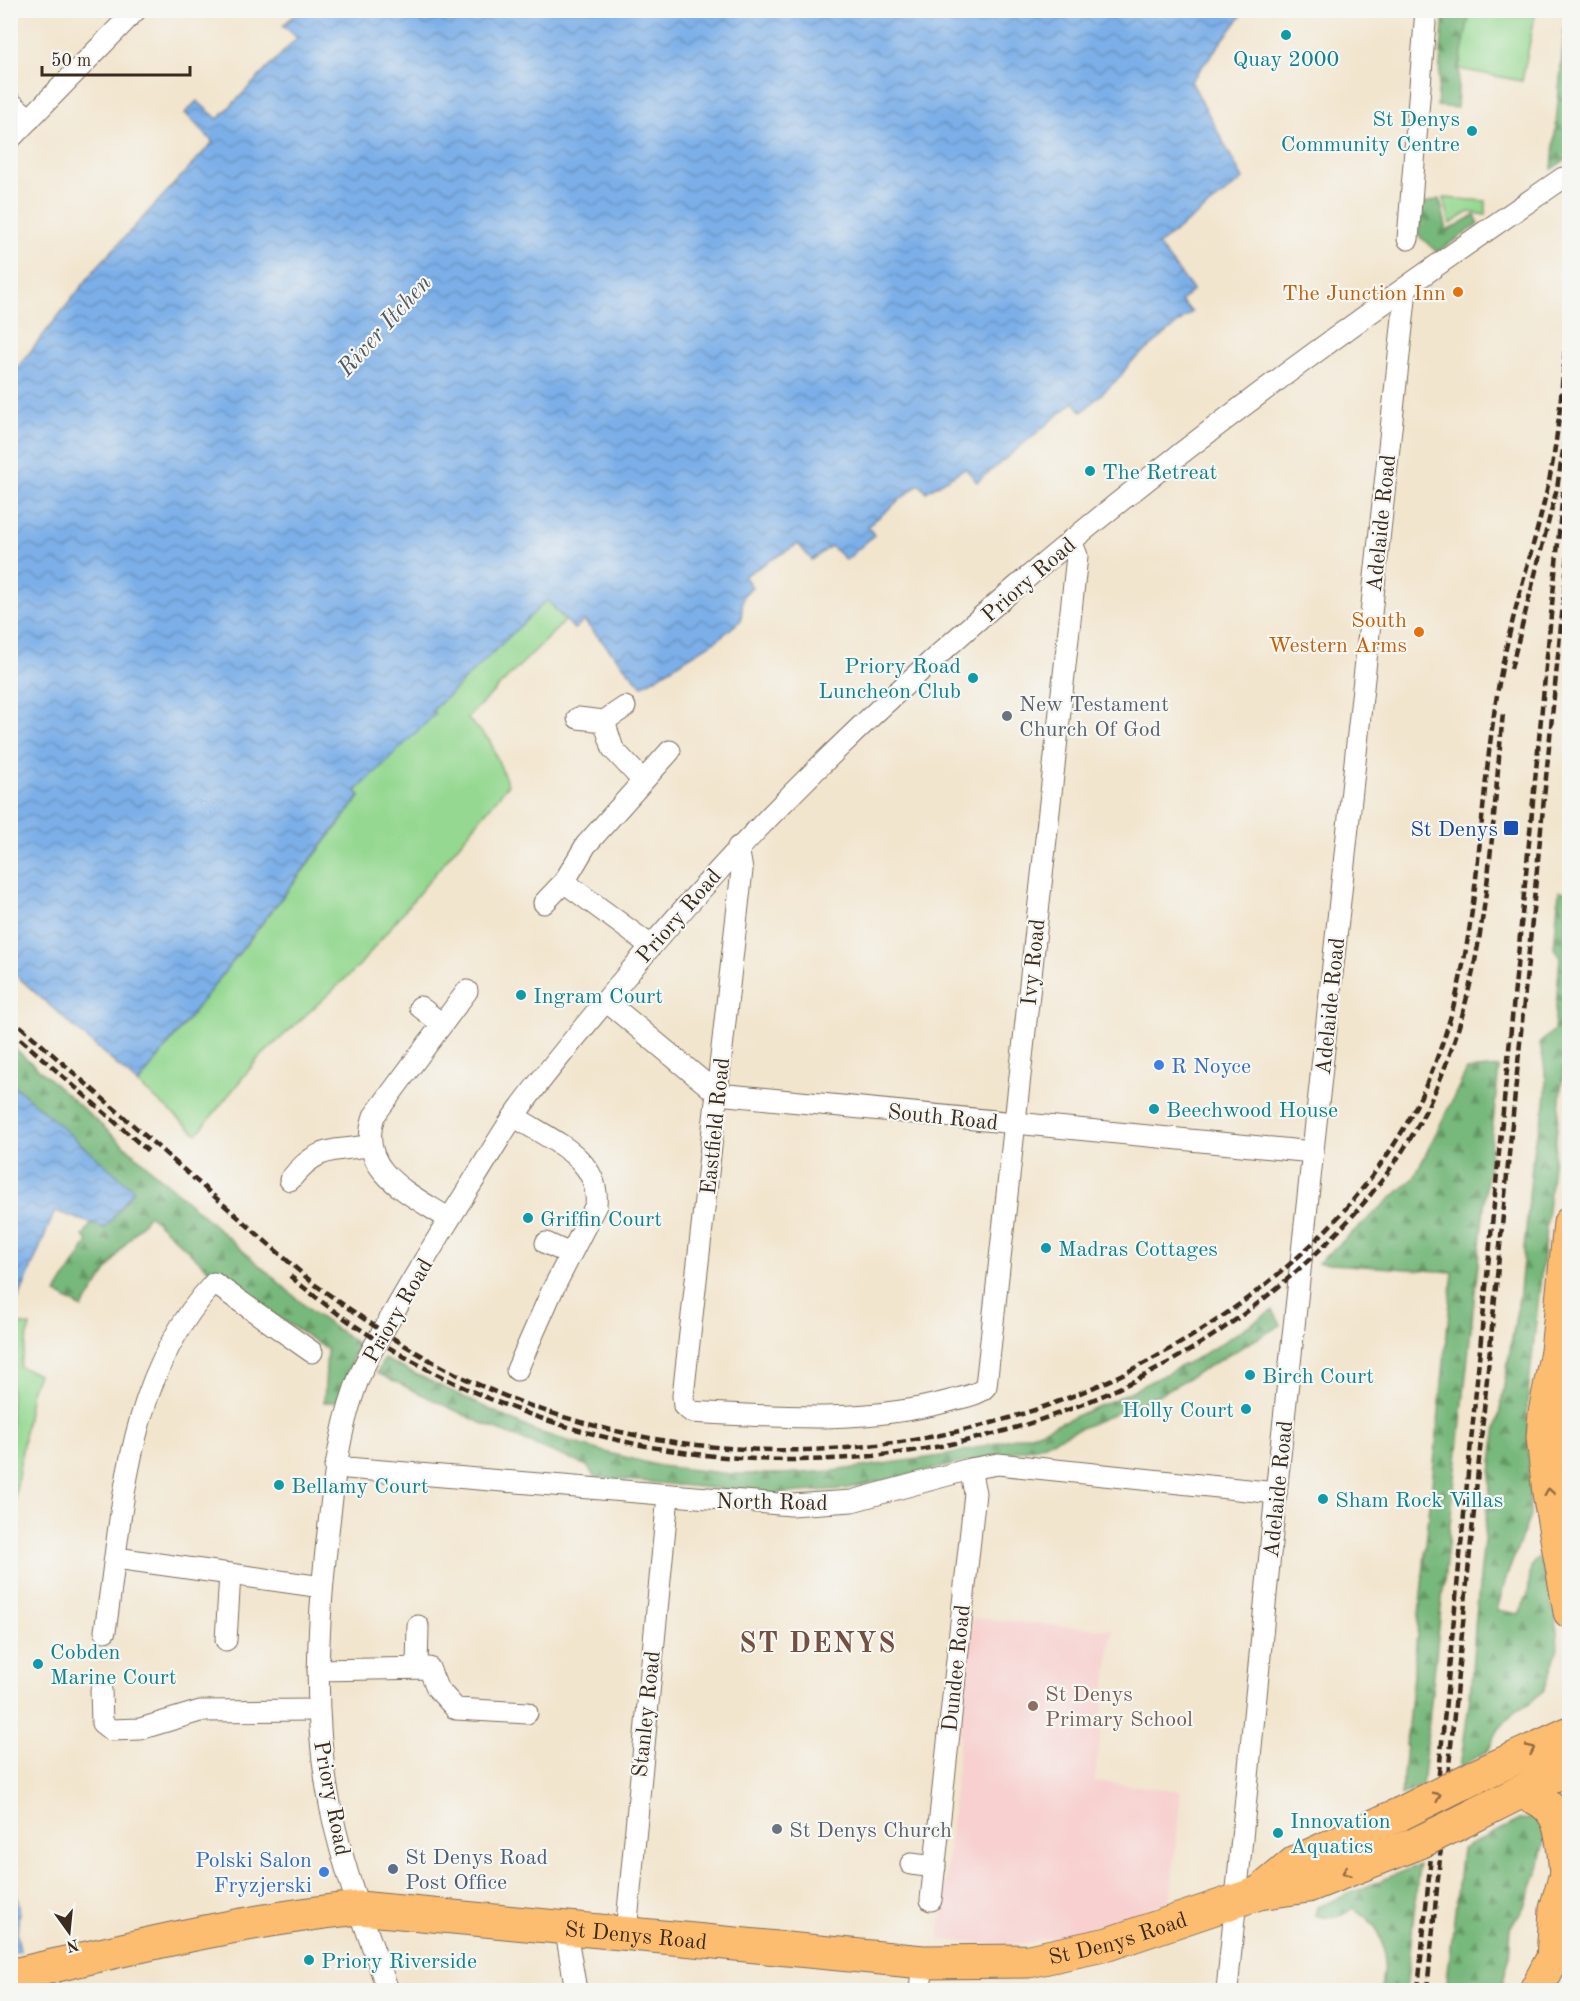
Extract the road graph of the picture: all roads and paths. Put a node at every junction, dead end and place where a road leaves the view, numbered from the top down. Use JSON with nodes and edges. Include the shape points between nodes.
{"nodes":[{"id":1,"x":136,"y":10,"type":"edge"},
{"id":2,"x":1426,"y":10,"type":"edge"},
{"id":3,"x":10,"y":102,"type":"edge"},
{"id":4,"x":30,"y":119,"type":"junction"},
{"id":5,"x":10,"y":139,"type":"edge"},
{"id":6,"x":1563,"y":178,"type":"dead end"},
{"id":7,"x":1408,"y":240,"type":"dead end"},
{"id":8,"x":1406,"y":290,"type":"junction"},
{"id":9,"x":1071,"y":540,"type":"junction"},
{"id":10,"x":625,"y":707,"type":"dead end"},
{"id":11,"x":578,"y":718,"type":"dead end"},
{"id":12,"x":604,"y":722,"type":"junction"},
{"id":13,"x":670,"y":752,"type":"dead end"},
{"id":14,"x":643,"y":781,"type":"junction"},
{"id":15,"x":738,"y":847,"type":"junction"},
{"id":16,"x":564,"y":882,"type":"junction"},
{"id":17,"x":544,"y":903,"type":"dead end"},
{"id":18,"x":651,"y":946,"type":"junction"},
{"id":19,"x":467,"y":991,"type":"dead end"},
{"id":20,"x":606,"y":1001,"type":"junction"},
{"id":21,"x":420,"y":1007,"type":"dead end"},
{"id":22,"x":442,"y":1024,"type":"junction"},
{"id":23,"x":718,"y":1094,"type":"junction"},
{"id":24,"x":514,"y":1116,"type":"junction"},
{"id":25,"x":1015,"y":1123,"type":"junction"},
{"id":26,"x":369,"y":1146,"type":"junction"},
{"id":27,"x":1312,"y":1152,"type":"junction"},
{"id":28,"x":290,"y":1180,"type":"dead end"},
{"id":29,"x":449,"y":1219,"type":"junction"},
{"id":30,"x":1569,"y":1223,"type":"edge"},
{"id":31,"x":546,"y":1243,"type":"dead end"},
{"id":32,"x":570,"y":1254,"type":"junction"},
{"id":33,"x":1557,"y":1351,"type":"junction"},
{"id":34,"x":312,"y":1352,"type":"dead end"},
{"id":35,"x":517,"y":1370,"type":"dead end"},
{"id":36,"x":986,"y":1386,"type":"joint"},
{"id":37,"x":1569,"y":1450,"type":"edge"},
{"id":38,"x":335,"y":1467,"type":"junction"},
{"id":39,"x":970,"y":1469,"type":"junction"},
{"id":40,"x":1276,"y":1493,"type":"junction"},
{"id":41,"x":668,"y":1496,"type":"junction"},
{"id":42,"x":116,"y":1558,"type":"junction"},
{"id":43,"x":230,"y":1574,"type":"junction"},
{"id":44,"x":322,"y":1587,"type":"junction"},
{"id":45,"x":1569,"y":1612,"type":"edge"},
{"id":46,"x":418,"y":1626,"type":"dead end"},
{"id":47,"x":105,"y":1631,"type":"dead end"},
{"id":48,"x":226,"y":1640,"type":"dead end"},
{"id":49,"x":417,"y":1667,"type":"junction"},
{"id":50,"x":318,"y":1670,"type":"junction"},
{"id":51,"x":101,"y":1690,"type":"dead end"},
{"id":52,"x":318,"y":1710,"type":"junction"},
{"id":53,"x":526,"y":1713,"type":"dead end"},
{"id":54,"x":1569,"y":1733,"type":"edge"},
{"id":55,"x":1569,"y":1767,"type":"edge"},
{"id":56,"x":1519,"y":1793,"type":"junction"},
{"id":57,"x":912,"y":1864,"type":"dead end"},
{"id":58,"x":934,"y":1867,"type":"junction"},
{"id":59,"x":1568,"y":1867,"type":"edge"},
{"id":60,"x":1247,"y":1898,"type":"junction"},
{"id":61,"x":931,"y":1900,"type":"dead end"},
{"id":62,"x":359,"y":1908,"type":"junction"},
{"id":63,"x":565,"y":1926,"type":"junction"},
{"id":64,"x":626,"y":1932,"type":"junction"},
{"id":65,"x":1561,"y":1948,"type":"edge"},
{"id":66,"x":10,"y":1976,"type":"edge"},
{"id":67,"x":921,"y":1976,"type":"edge"},
{"id":68,"x":388,"y":1990,"type":"edge"},
{"id":69,"x":576,"y":1990,"type":"edge"},
{"id":70,"x":1227,"y":1990,"type":"edge"},
{"id":71,"x":1536,"y":1990,"type":"edge"}],
"edges":[{"from":1,"to":4,"type":"street"},
{"from":2,"to":7,"type":"street"},
{"from":3,"to":4,"type":"street"},
{"from":4,"to":5,"type":"street"},
{"from":6,"to":8,"type":"street","name":"Priory Road"},
{"from":8,"to":9,"type":"street","name":"Priory Road","via":[[1308,359]]},
{"from":8,"to":27,"type":"street","name":"Adelaide Road"},
{"from":9,"to":15,"type":"street","name":"Priory Road","via":[[862,722]]},
{"from":9,"to":25,"type":"street","name":"Ivy Road","via":[[1077,555]]},
{"from":10,"to":12,"type":"street"},
{"from":11,"to":12,"type":"street"},
{"from":12,"to":14,"type":"street","via":[[613,749]]},
{"from":13,"to":14,"type":"street"},
{"from":14,"to":16,"type":"street","via":[[586,845]]},
{"from":15,"to":18,"type":"street","name":"Priory Road"},
{"from":15,"to":23,"type":"street","name":"Eastfield Road","via":[[742,870]]},
{"from":16,"to":17,"type":"street"},
{"from":16,"to":18,"type":"street"},
{"from":18,"to":20,"type":"street","name":"Priory Road"},
{"from":19,"to":22,"type":"street"},
{"from":20,"to":23,"type":"street"},
{"from":20,"to":24,"type":"street","name":"Priory Road"},
{"from":21,"to":22,"type":"street"},
{"from":22,"to":26,"type":"street","via":[[374,1116]]},
{"from":23,"to":25,"type":"street","name":"South Road"},
{"from":23,"to":36,"type":"street","name":"Eastfield Road","via":[[684,1406],[692,1412],[834,1419],[942,1403],[978,1393]]},
{"from":24,"to":29,"type":"street","name":"Priory Road"},
{"from":24,"to":32,"type":"street","via":[[579,1158],[595,1180],[596,1205]]},
{"from":25,"to":27,"type":"street","name":"South Road"},
{"from":25,"to":36,"type":"street","name":"Ivy Road"},
{"from":26,"to":28,"type":"street","via":[[321,1152]]},
{"from":26,"to":29,"type":"street","via":[[380,1169]]},
{"from":27,"to":40,"type":"street","name":"Adelaide Road"},
{"from":29,"to":38,"type":"street","name":"Priory Road","via":[[361,1373],[344,1423]]},
{"from":30,"to":33,"type":"main road"},
{"from":31,"to":32,"type":"street"},
{"from":32,"to":35,"type":"street"},
{"from":33,"to":37,"type":"main road"},
{"from":45,"to":33,"type":"main road","one_way":true,"via":[[1543,1437]]},
{"from":34,"to":42,"type":"street","via":[[214,1282],[176,1332],[150,1386],[131,1453]]},
{"from":38,"to":41,"type":"street","name":"North Road"},
{"from":38,"to":44,"type":"street","name":"Priory Road"},
{"from":39,"to":40,"type":"street","name":"North Road","via":[[999,1464]]},
{"from":39,"to":41,"type":"street","name":"North Road","via":[[852,1501],[791,1505]]},
{"from":39,"to":58,"type":"street","name":"Dundee Road","via":[[975,1493]]},
{"from":40,"to":60,"type":"street","name":"Adelaide Road"},
{"from":41,"to":64,"type":"street","name":"Stanley Road"},
{"from":42,"to":43,"type":"street"},
{"from":42,"to":47,"type":"street"},
{"from":43,"to":44,"type":"street"},
{"from":43,"to":48,"type":"street"},
{"from":44,"to":50,"type":"street","name":"Priory Road"},
{"from":46,"to":49,"type":"street"},
{"from":49,"to":50,"type":"street"},
{"from":49,"to":53,"type":"street","via":[[429,1668],[437,1688],[456,1709]]},
{"from":50,"to":52,"type":"street","name":"Priory Road"},
{"from":51,"to":52,"type":"street","via":[[102,1723],[111,1730],[140,1729],[201,1711]]},
{"from":52,"to":62,"type":"street","name":"Priory Road","via":[[329,1799]]},
{"from":60,"to":54,"type":"main road","name":"St Denys Road","one_way":true,"bridge":true,"via":[[1296,1862]]},
{"from":55,"to":56,"type":"main road","name":"St Denys Road"},
{"from":56,"to":59,"type":"main road","via":[[1540,1800],[1557,1816]]},
{"from":56,"to":60,"type":"main road","name":"St Denys Road","one_way":true,"bridge":true,"via":[[1420,1842],[1308,1886]]},
{"from":57,"to":58,"type":"street"},
{"from":58,"to":61,"type":"street","name":"Dundee Road"},
{"from":59,"to":65,"type":"main road","via":[[1556,1909]]},
{"from":60,"to":67,"type":"main road","name":"St Denys Road","via":[[1071,1953]]},
{"from":60,"to":70,"type":"street","name":"Adelaide Road"},
{"from":62,"to":63,"type":"main road","name":"St Denys Road"},
{"from":62,"to":66,"type":"main road","name":"St Denys Road","via":[[281,1918]]},
{"from":62,"to":68,"type":"street","name":"Priory Road"},
{"from":63,"to":64,"type":"main road","name":"St Denys Road"},
{"from":63,"to":69,"type":"street"},
{"from":64,"to":67,"type":"main road","name":"St Denys Road"},
{"from":65,"to":71,"type":"main road"}]}
